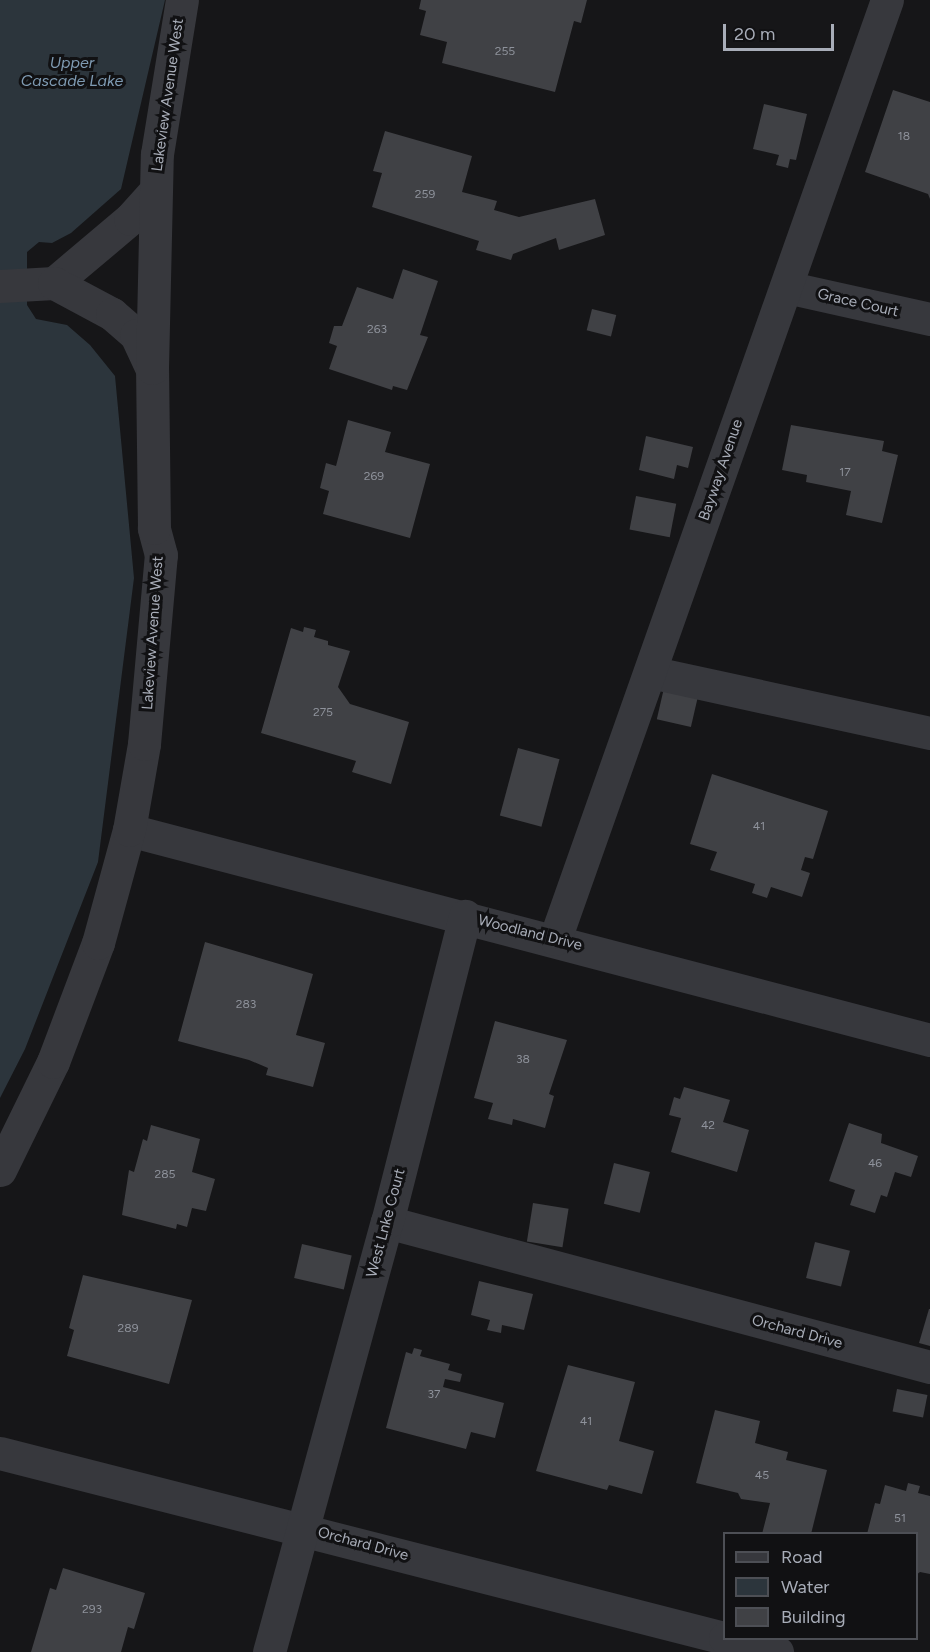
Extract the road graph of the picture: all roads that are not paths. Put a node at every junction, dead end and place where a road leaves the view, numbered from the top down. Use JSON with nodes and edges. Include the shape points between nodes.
{"nodes":[{"id":1,"x":182,"y":0,"type":"edge"},
{"id":2,"x":886,"y":0,"type":"edge"},
{"id":3,"x":155,"y":191,"type":"junction"},
{"id":4,"x":54,"y":283,"type":"junction"},
{"id":5,"x":0,"y":286,"type":"edge"},
{"id":6,"x":786,"y":287,"type":"junction"},
{"id":7,"x":930,"y":319,"type":"edge"},
{"id":8,"x":152,"y":368,"type":"junction"},
{"id":9,"x":650,"y":672,"type":"junction"},
{"id":10,"x":930,"y":733,"type":"edge"},
{"id":11,"x":129,"y":830,"type":"junction"},
{"id":12,"x":465,"y":916,"type":"junction"},
{"id":13,"x":555,"y":939,"type":"junction"},
{"id":14,"x":930,"y":1040,"type":"edge"},
{"id":15,"x":0,"y":1170,"type":"edge"},
{"id":16,"x":387,"y":1222,"type":"junction"},
{"id":17,"x":930,"y":1367,"type":"edge"},
{"id":18,"x":0,"y":1453,"type":"edge"},
{"id":19,"x":302,"y":1527,"type":"junction"},
{"id":20,"x":723,"y":1637,"type":"edge"},
{"id":21,"x":732,"y":1640,"type":"edge"},
{"id":22,"x":269,"y":1652,"type":"edge"},
{"id":23,"x":777,"y":1652,"type":"edge"}],
"edges":[{"from":1,"to":3,"type":"street","name":"Lakeview Avenue West","via":[[157,154]]},
{"from":2,"to":6,"type":"street","name":"Bayway Avenue"},
{"from":3,"to":4,"type":"street","via":[[130,219]]},
{"from":3,"to":8,"type":"street","name":"Lakeview Avenue West"},
{"from":4,"to":5,"type":"street"},
{"from":4,"to":8,"type":"street","via":[[120,321],[136,335]]},
{"from":6,"to":7,"type":"street","name":"Grace Court"},
{"from":6,"to":9,"type":"street","name":"Bayway Avenue"},
{"from":8,"to":11,"type":"street","name":"Lakeview Avenue West","via":[[154,528],[161,555],[153,669]]},
{"from":9,"to":10,"type":"street"},
{"from":9,"to":13,"type":"street","name":"Bayway Avenue"},
{"from":11,"to":12,"type":"street","name":"Woodland Drive"},
{"from":11,"to":15,"type":"street","name":"Lakeview Avenue West","via":[[98,943],[53,1062]]},
{"from":12,"to":13,"type":"street","name":"Woodland Drive"},
{"from":12,"to":16,"type":"street","name":"West Lnke Court"},
{"from":13,"to":14,"type":"street","name":"Woodland Drive"},
{"from":16,"to":17,"type":"street","name":"Orchard Drive"},
{"from":16,"to":19,"type":"street","name":"West Lnke Court"},
{"from":18,"to":19,"type":"street","name":"Orchard Drive"},
{"from":19,"to":20,"type":"street","name":"Orchard Drive"},
{"from":19,"to":22,"type":"street","name":"West Lnke Court"},
{"from":21,"to":23,"type":"street","name":"Orchard Drive"}]}
